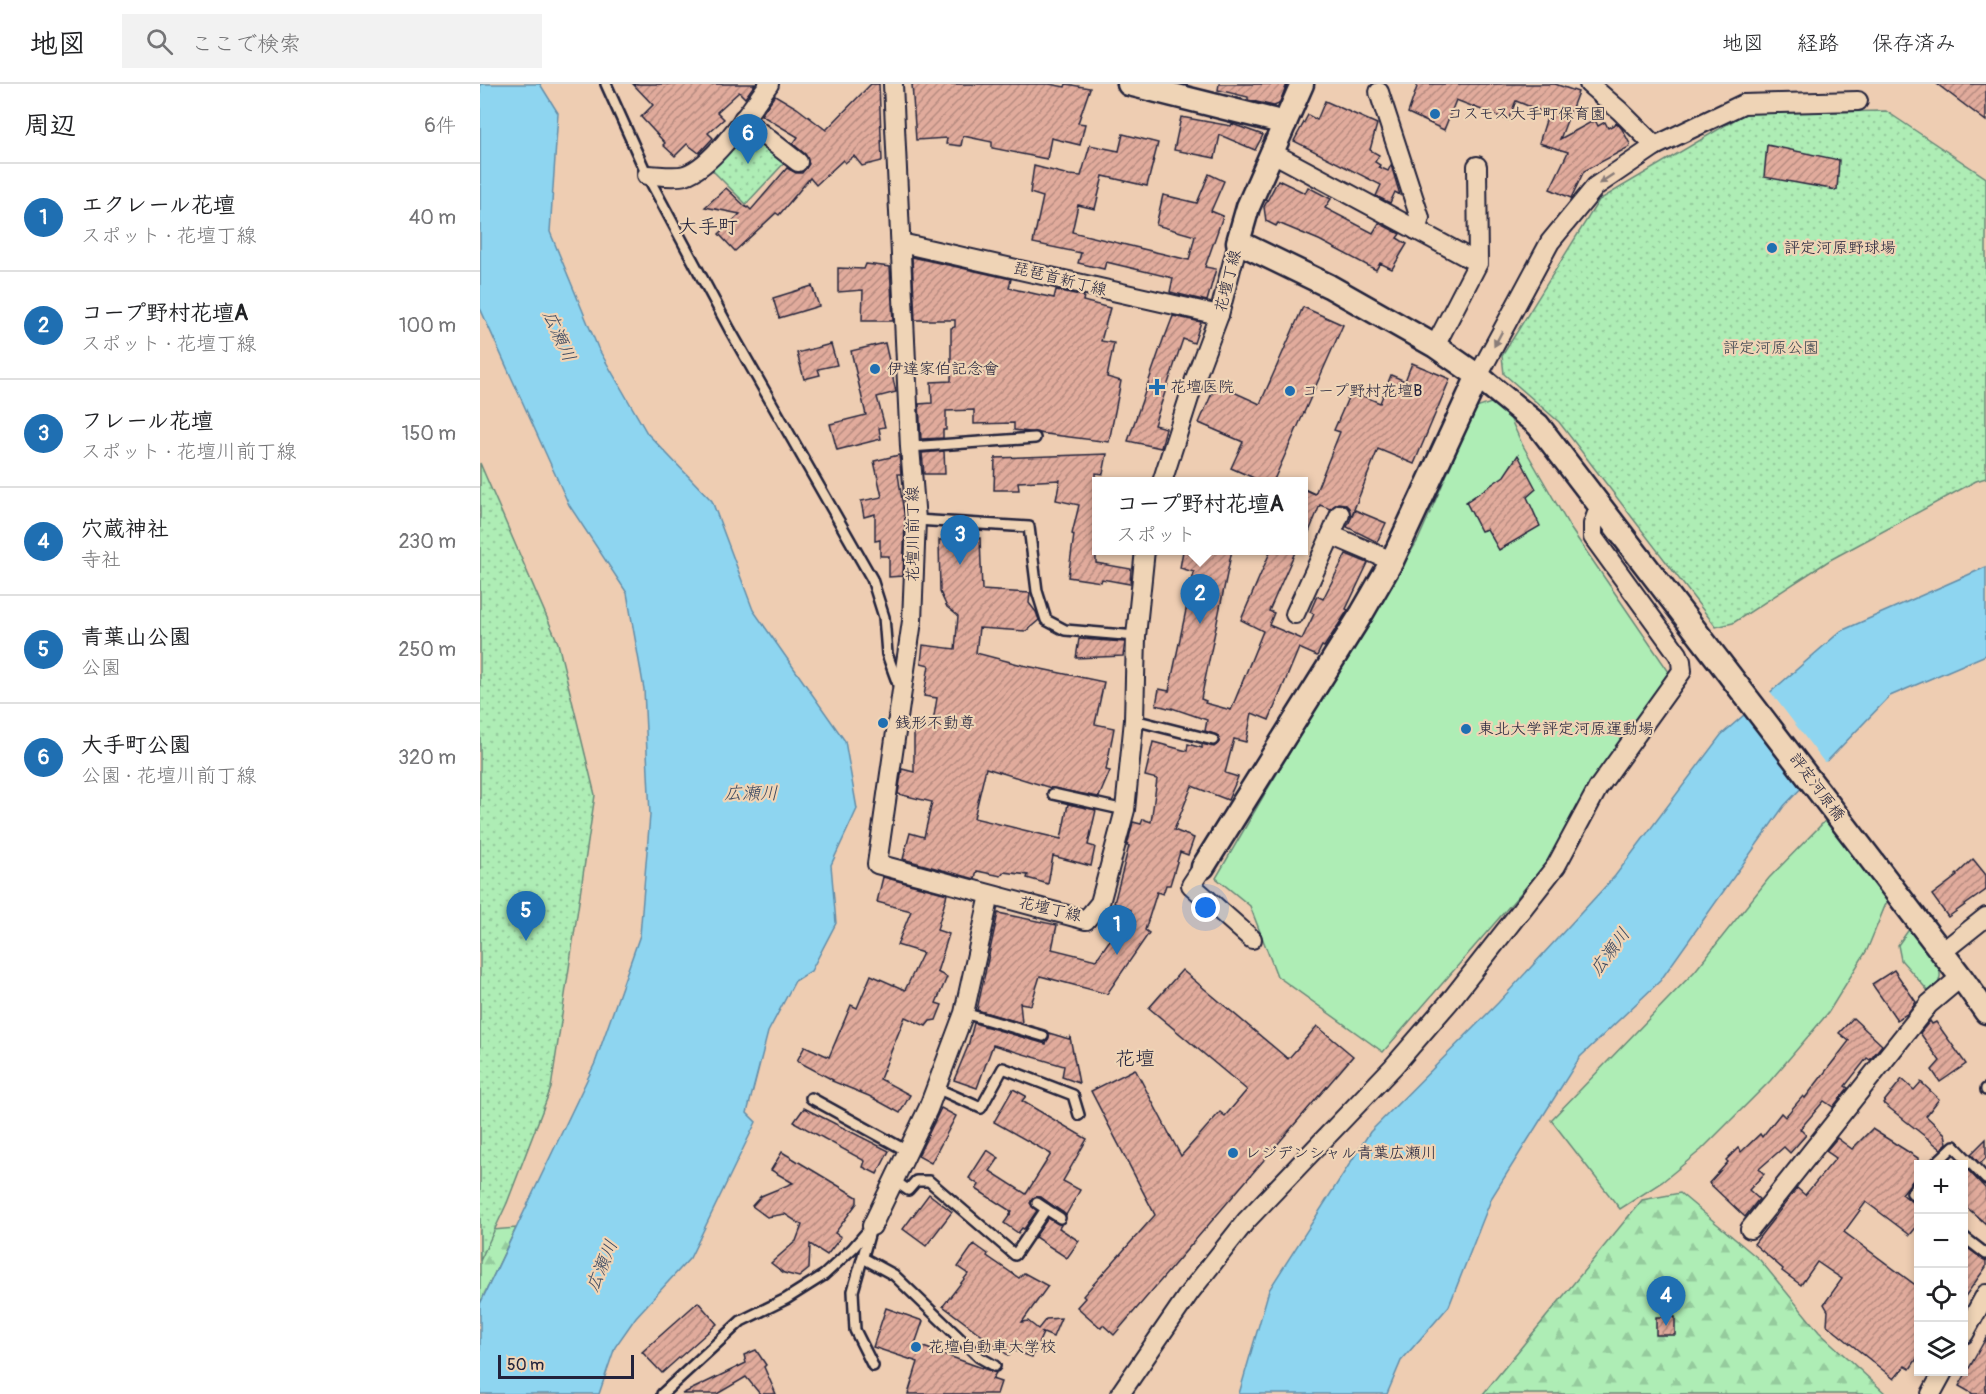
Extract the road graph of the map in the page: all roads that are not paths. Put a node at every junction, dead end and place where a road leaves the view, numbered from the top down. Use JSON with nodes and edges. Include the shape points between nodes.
{"nodes":[{"id":1,"x":606,"y":84,"type":"edge"},
{"id":2,"x":769,"y":84,"type":"edge"},
{"id":3,"x":893,"y":84,"type":"edge"},
{"id":4,"x":1131,"y":84,"type":"edge"},
{"id":5,"x":1302,"y":84,"type":"edge"},
{"id":6,"x":1590,"y":84,"type":"edge"},
{"id":7,"x":1380,"y":92,"type":"dead end"},
{"id":8,"x":1858,"y":100,"type":"dead end"},
{"id":9,"x":743,"y":119,"type":"junction"},
{"id":10,"x":1285,"y":123,"type":"junction"},
{"id":11,"x":1655,"y":146,"type":"junction"},
{"id":12,"x":1271,"y":152,"type":"junction"},
{"id":13,"x":798,"y":162,"type":"dead end"},
{"id":14,"x":1477,"y":166,"type":"dead end"},
{"id":15,"x":647,"y":175,"type":"junction"},
{"id":16,"x":1416,"y":230,"type":"junction"},
{"id":17,"x":1238,"y":242,"type":"junction"},
{"id":18,"x":901,"y":243,"type":"junction"},
{"id":19,"x":1478,"y":263,"type":"junction"},
{"id":20,"x":1219,"y":315,"type":"junction"},
{"id":21,"x":1435,"y":346,"type":"junction"},
{"id":22,"x":1478,"y":376,"type":"junction"},
{"id":23,"x":1035,"y":438,"type":"dead end"},
{"id":24,"x":910,"y":447,"type":"junction"},
{"id":25,"x":1164,"y":477,"type":"edge"},
{"id":26,"x":1600,"y":505,"type":"junction"},
{"id":27,"x":1340,"y":514,"type":"dead end"},
{"id":28,"x":916,"y":520,"type":"junction"},
{"id":29,"x":1331,"y":535,"type":"junction"},
{"id":30,"x":1144,"y":555,"type":"edge"},
{"id":31,"x":1392,"y":561,"type":"junction"},
{"id":32,"x":1295,"y":614,"type":"dead end"},
{"id":33,"x":1136,"y":636,"type":"junction"},
{"id":34,"x":901,"y":692,"type":"junction"},
{"id":35,"x":1134,"y":720,"type":"junction"},
{"id":36,"x":1214,"y":740,"type":"dead end"},
{"id":37,"x":1053,"y":794,"type":"dead end"},
{"id":38,"x":1125,"y":810,"type":"junction"},
{"id":39,"x":1203,"y":867,"type":"joint"},
{"id":40,"x":990,"y":895,"type":"junction"},
{"id":41,"x":1986,"y":918,"type":"edge"},
{"id":42,"x":1252,"y":939,"type":"dead end"},
{"id":43,"x":1942,"y":952,"type":"junction"},
{"id":44,"x":1961,"y":977,"type":"junction"},
{"id":45,"x":1986,"y":1012,"type":"edge"},
{"id":46,"x":963,"y":1013,"type":"junction"},
{"id":47,"x":1043,"y":1036,"type":"dead end"},
{"id":48,"x":936,"y":1088,"type":"junction"},
{"id":49,"x":811,"y":1098,"type":"dead end"},
{"id":50,"x":1079,"y":1115,"type":"dead end"},
{"id":51,"x":908,"y":1151,"type":"junction"},
{"id":52,"x":1939,"y":1160,"type":"edge"},
{"id":53,"x":1968,"y":1160,"type":"edge"},
{"id":54,"x":1968,"y":1160,"type":"edge"},
{"id":55,"x":1986,"y":1179,"type":"edge"},
{"id":56,"x":893,"y":1180,"type":"junction"},
{"id":57,"x":1037,"y":1203,"type":"dead end"},
{"id":58,"x":1046,"y":1209,"type":"junction"},
{"id":59,"x":1060,"y":1218,"type":"dead end"},
{"id":60,"x":872,"y":1226,"type":"junction"},
{"id":61,"x":1750,"y":1229,"type":"dead end"},
{"id":62,"x":1968,"y":1241,"type":"edge"},
{"id":63,"x":1986,"y":1254,"type":"edge"},
{"id":64,"x":863,"y":1258,"type":"junction"},
{"id":65,"x":1986,"y":1294,"type":"edge"},
{"id":66,"x":1968,"y":1327,"type":"edge"},
{"id":67,"x":873,"y":1366,"type":"dead end"},
{"id":68,"x":995,"y":1366,"type":"dead end"},
{"id":69,"x":1940,"y":1376,"type":"edge"},
{"id":70,"x":662,"y":1394,"type":"edge"},
{"id":71,"x":1120,"y":1394,"type":"edge"},
{"id":72,"x":1931,"y":1394,"type":"edge"}],
"edges":[{"from":1,"to":15,"type":"lane"},
{"from":2,"to":9,"type":"street"},
{"from":3,"to":18,"type":"street","name":"花壇川前丁線"},
{"from":4,"to":10,"type":"street"},
{"from":5,"to":10,"type":"street","name":"花壇丁線"},
{"from":6,"to":11,"type":"street"},
{"from":7,"to":16,"type":"street","via":[[1420,218]]},
{"from":8,"to":11,"type":"street","via":[[1743,104]]},
{"from":9,"to":13,"type":"street"},
{"from":9,"to":15,"type":"street","via":[[706,163],[684,175]]},
{"from":10,"to":12,"type":"street","name":"花壇丁線"},
{"from":11,"to":22,"type":"street","one_way":true,"via":[[1596,186],[1550,242]]},
{"from":12,"to":16,"type":"street"},
{"from":12,"to":17,"type":"street","name":"花壇丁線"},
{"from":14,"to":19,"type":"street"},
{"from":15,"to":34,"type":"lane","via":[[872,579],[884,617],[887,654]]},
{"from":16,"to":19,"type":"street"},
{"from":17,"to":20,"type":"street","name":"花壇丁線"},
{"from":17,"to":21,"type":"street","name":"評定河原橋","via":[[1329,286]]},
{"from":18,"to":20,"type":"street","name":"琵琶首新丁線"},
{"from":18,"to":24,"type":"street","name":"花壇川前丁線"},
{"from":19,"to":21,"type":"street"},
{"from":20,"to":25,"type":"street","name":"花壇丁線"},
{"from":21,"to":22,"type":"street","name":"評定河原橋"},
{"from":22,"to":26,"type":"street","name":"評定河原橋","via":[[1538,425]]},
{"from":22,"to":31,"type":"street"},
{"from":23,"to":24,"type":"lane"},
{"from":24,"to":28,"type":"street","name":"花壇川前丁線"},
{"from":26,"to":43,"type":"street","name":"評定河原橋"},
{"from":26,"to":71,"type":"street","via":[[1593,537],[1678,654],[1682,671],[1599,788],[1556,866],[1393,1067],[1246,1221],[1190,1292]]},
{"from":27,"to":29,"type":"street"},
{"from":28,"to":33,"type":"lane","via":[[1029,527],[1037,591],[1046,620],[1065,630]]},
{"from":28,"to":34,"type":"street","name":"花壇川前丁線","via":[[912,621]]},
{"from":29,"to":31,"type":"street"},
{"from":29,"to":32,"type":"street"},
{"from":30,"to":33,"type":"street","name":"花壇丁線"},
{"from":31,"to":39,"type":"street"},
{"from":33,"to":35,"type":"street","name":"花壇丁線"},
{"from":34,"to":40,"type":"street","name":"花壇川前丁線","via":[[876,864]]},
{"from":35,"to":36,"type":"lane"},
{"from":35,"to":38,"type":"street","name":"花壇丁線"},
{"from":37,"to":38,"type":"lane"},
{"from":38,"to":40,"type":"street","name":"花壇丁線","via":[[1100,903],[1086,920]]},
{"from":39,"to":42,"type":"street","via":[[1191,885]]},
{"from":40,"to":46,"type":"street"},
{"from":41,"to":43,"type":"street"},
{"from":43,"to":44,"type":"street","name":"評定河原橋"},
{"from":44,"to":45,"type":"street","name":"評定河原橋"},
{"from":44,"to":61,"type":"street","via":[[1929,1004]]},
{"from":46,"to":47,"type":"lane"},
{"from":46,"to":48,"type":"street"},
{"from":48,"to":50,"type":"lane","via":[[981,1108],[1003,1068],[1072,1095]]},
{"from":48,"to":51,"type":"street"},
{"from":49,"to":51,"type":"lane"},
{"from":51,"to":56,"type":"street"},
{"from":52,"to":54,"type":"lane","via":[[1954,1146]]},
{"from":53,"to":55,"type":"lane"},
{"from":56,"to":58,"type":"lane","via":[[908,1190],[916,1181],[928,1181],[1015,1255]]},
{"from":56,"to":60,"type":"street"},
{"from":57,"to":58,"type":"lane"},
{"from":58,"to":59,"type":"lane"},
{"from":60,"to":64,"type":"lane"},
{"from":60,"to":70,"type":"lane","via":[[824,1275],[741,1321]]},
{"from":62,"to":63,"type":"lane"},
{"from":64,"to":67,"type":"lane","via":[[853,1290],[855,1330]]},
{"from":64,"to":68,"type":"lane","via":[[894,1275],[979,1357]]},
{"from":65,"to":66,"type":"street"},
{"from":69,"to":72,"type":"street"}]}
